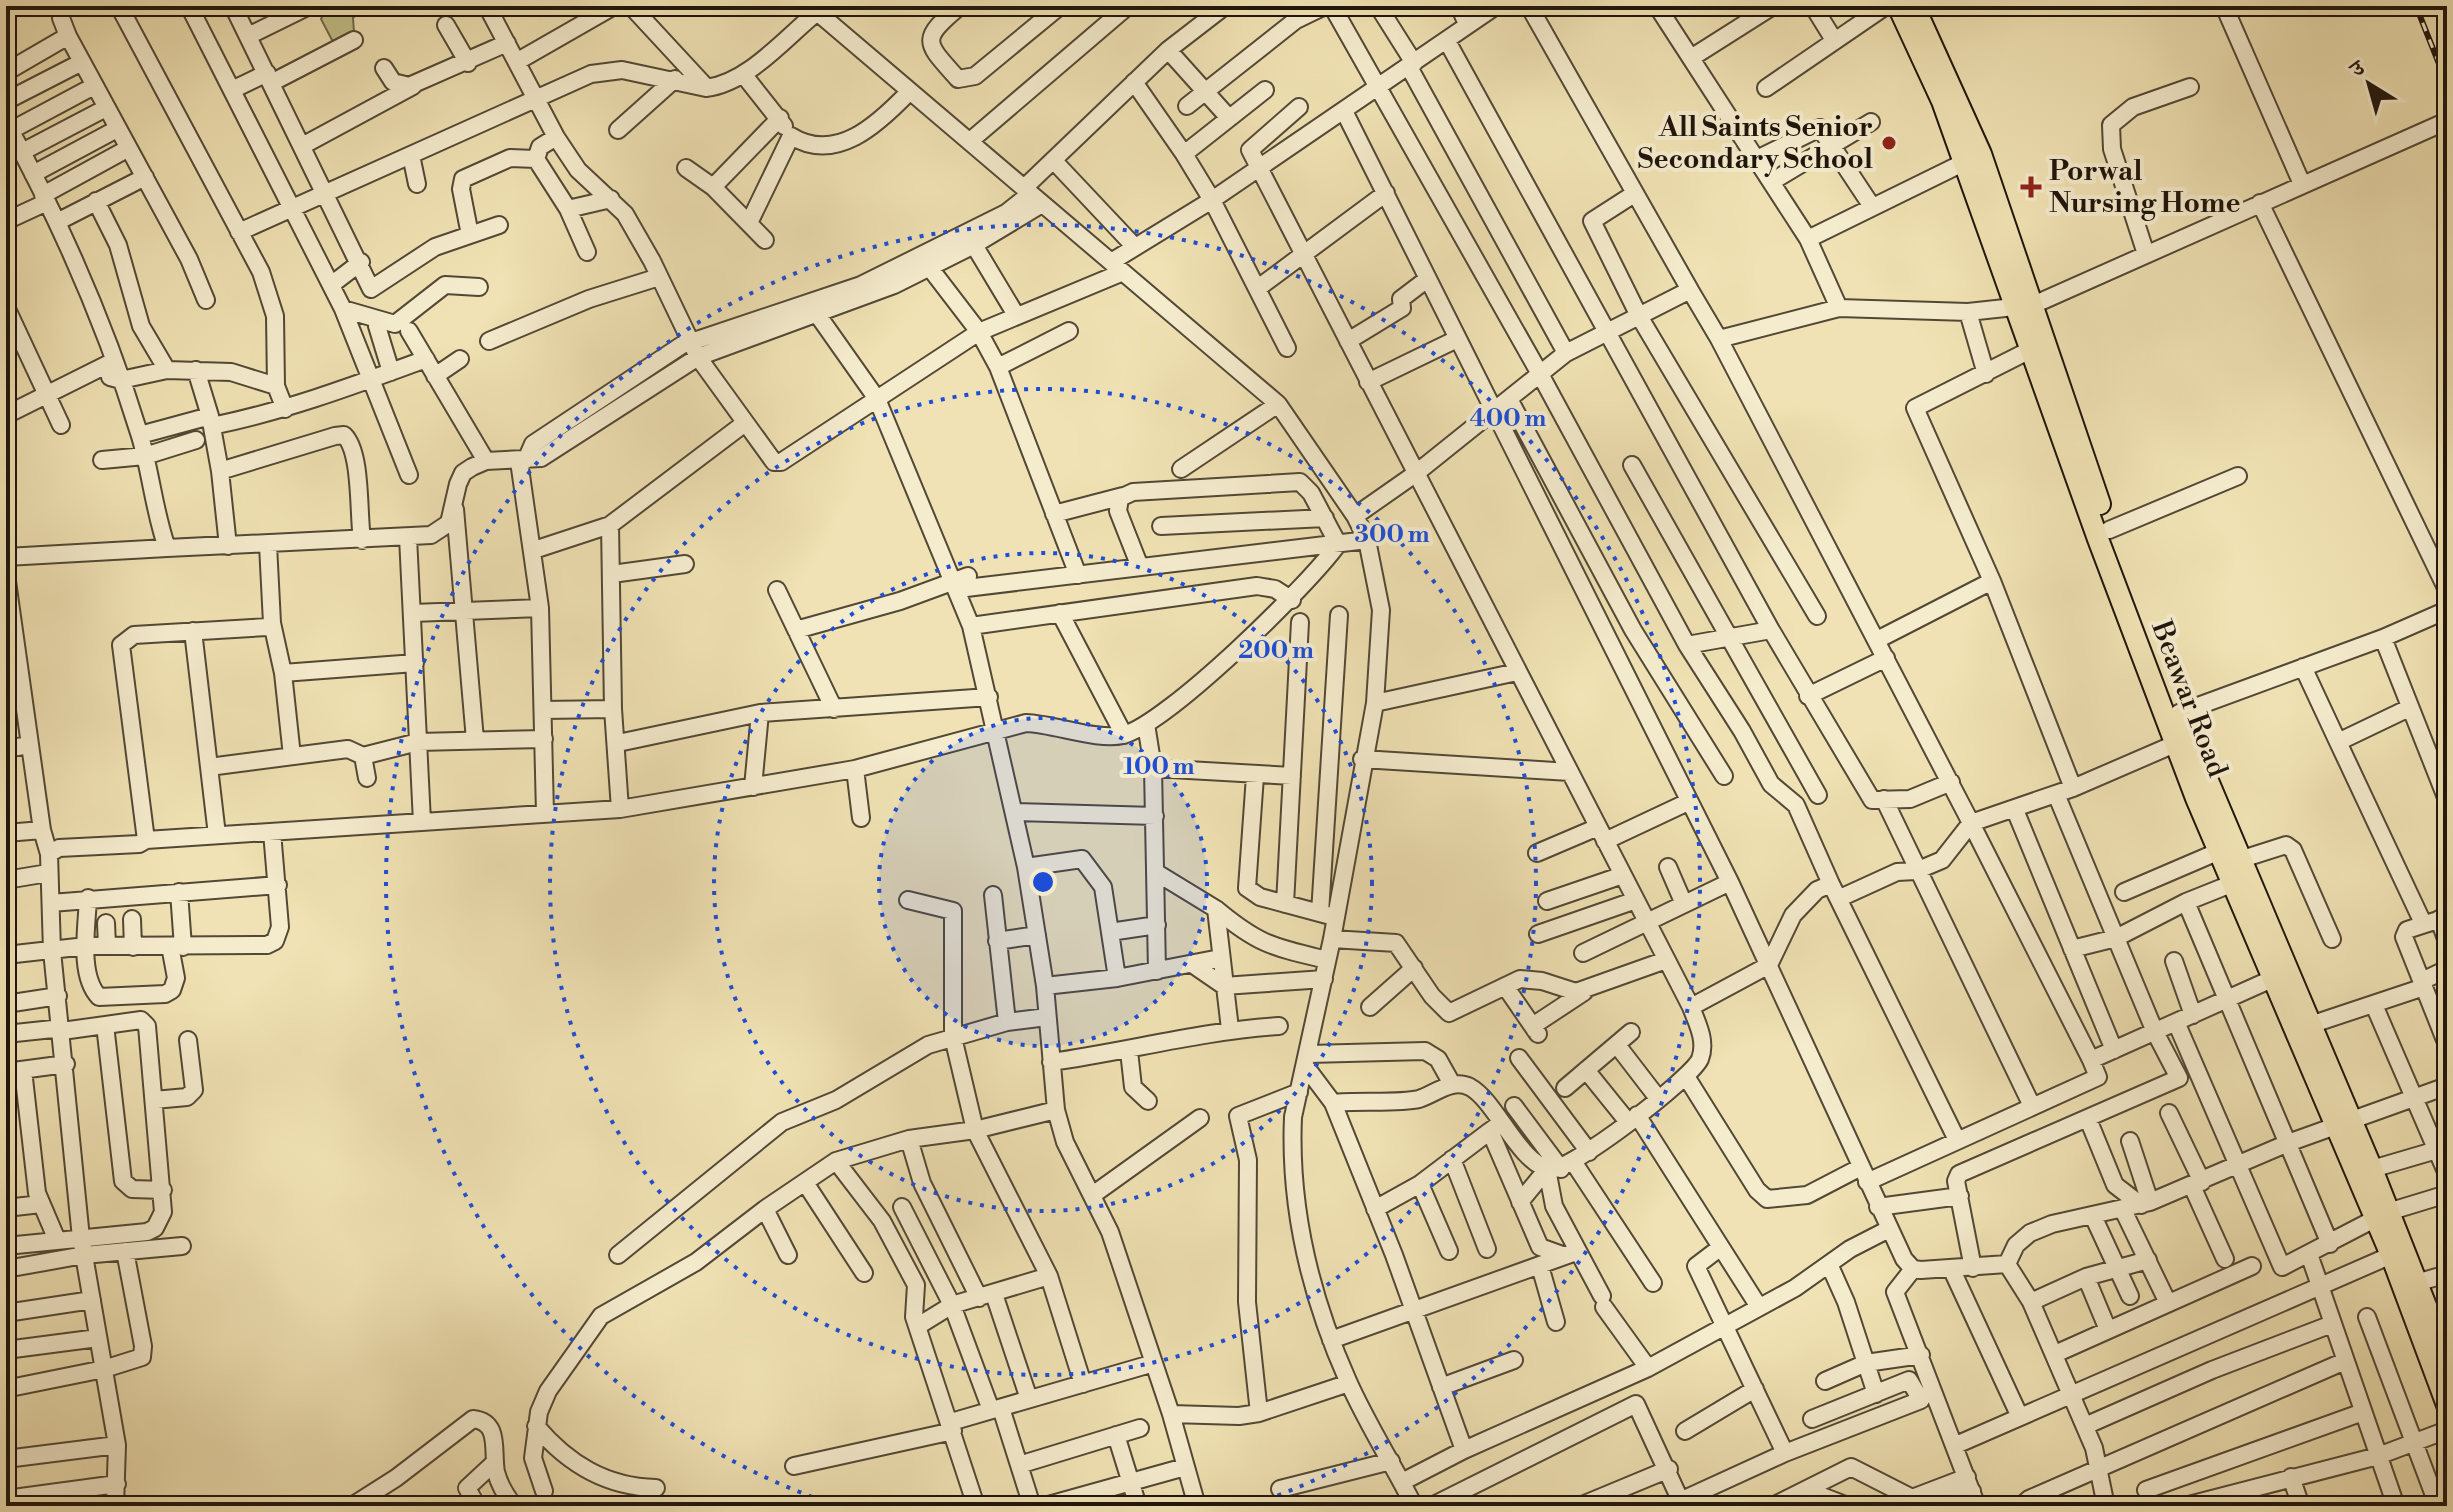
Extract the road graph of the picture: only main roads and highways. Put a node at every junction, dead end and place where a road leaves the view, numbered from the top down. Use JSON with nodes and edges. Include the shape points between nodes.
{"nodes":[{"id":1,"x":1898,"y":6,"type":"edge"},
{"id":2,"x":1914,"y":6,"type":"edge"},
{"id":3,"x":1926,"y":48,"type":"junction"},
{"id":4,"x":2024,"y":306,"type":"junction"},
{"id":5,"x":2183,"y":740,"type":"junction"},
{"id":6,"x":2280,"y":975,"type":"junction"},
{"id":7,"x":2343,"y":1123,"type":"junction"},
{"id":8,"x":2382,"y":1216,"type":"junction"},
{"id":9,"x":2398,"y":1253,"type":"junction"},
{"id":10,"x":2447,"y":1359,"type":"edge"},
{"id":11,"x":2447,"y":1405,"type":"edge"}],
"edges":[{"from":1,"to":3,"type":"main road","name":"Beawar Road"},
{"from":2,"to":3,"type":"main road","name":"Beawar Road"},
{"from":3,"to":4,"type":"main road","name":"Beawar Road","via":[[1973,158]]},
{"from":4,"to":5,"type":"main road","name":"Beawar Road","via":[[2179,713]]},
{"from":4,"to":5,"type":"main road","name":"Beawar Road","via":[[2030,350],[2098,539]]},
{"from":5,"to":6,"type":"main road","name":"Beawar Road"},
{"from":6,"to":7,"type":"main road","name":"Beawar Road"},
{"from":6,"to":7,"type":"main road","name":"Beawar Road","via":[[2310,1025]]},
{"from":7,"to":8,"type":"main road","name":"Beawar Road"},
{"from":7,"to":8,"type":"main road","name":"Beawar Road","via":[[2372,1169]]},
{"from":8,"to":9,"type":"main road","name":"Beawar Road"},
{"from":9,"to":10,"type":"main road","name":"Beawar Road"},
{"from":9,"to":11,"type":"main road","name":"Beawar Road"}]}
